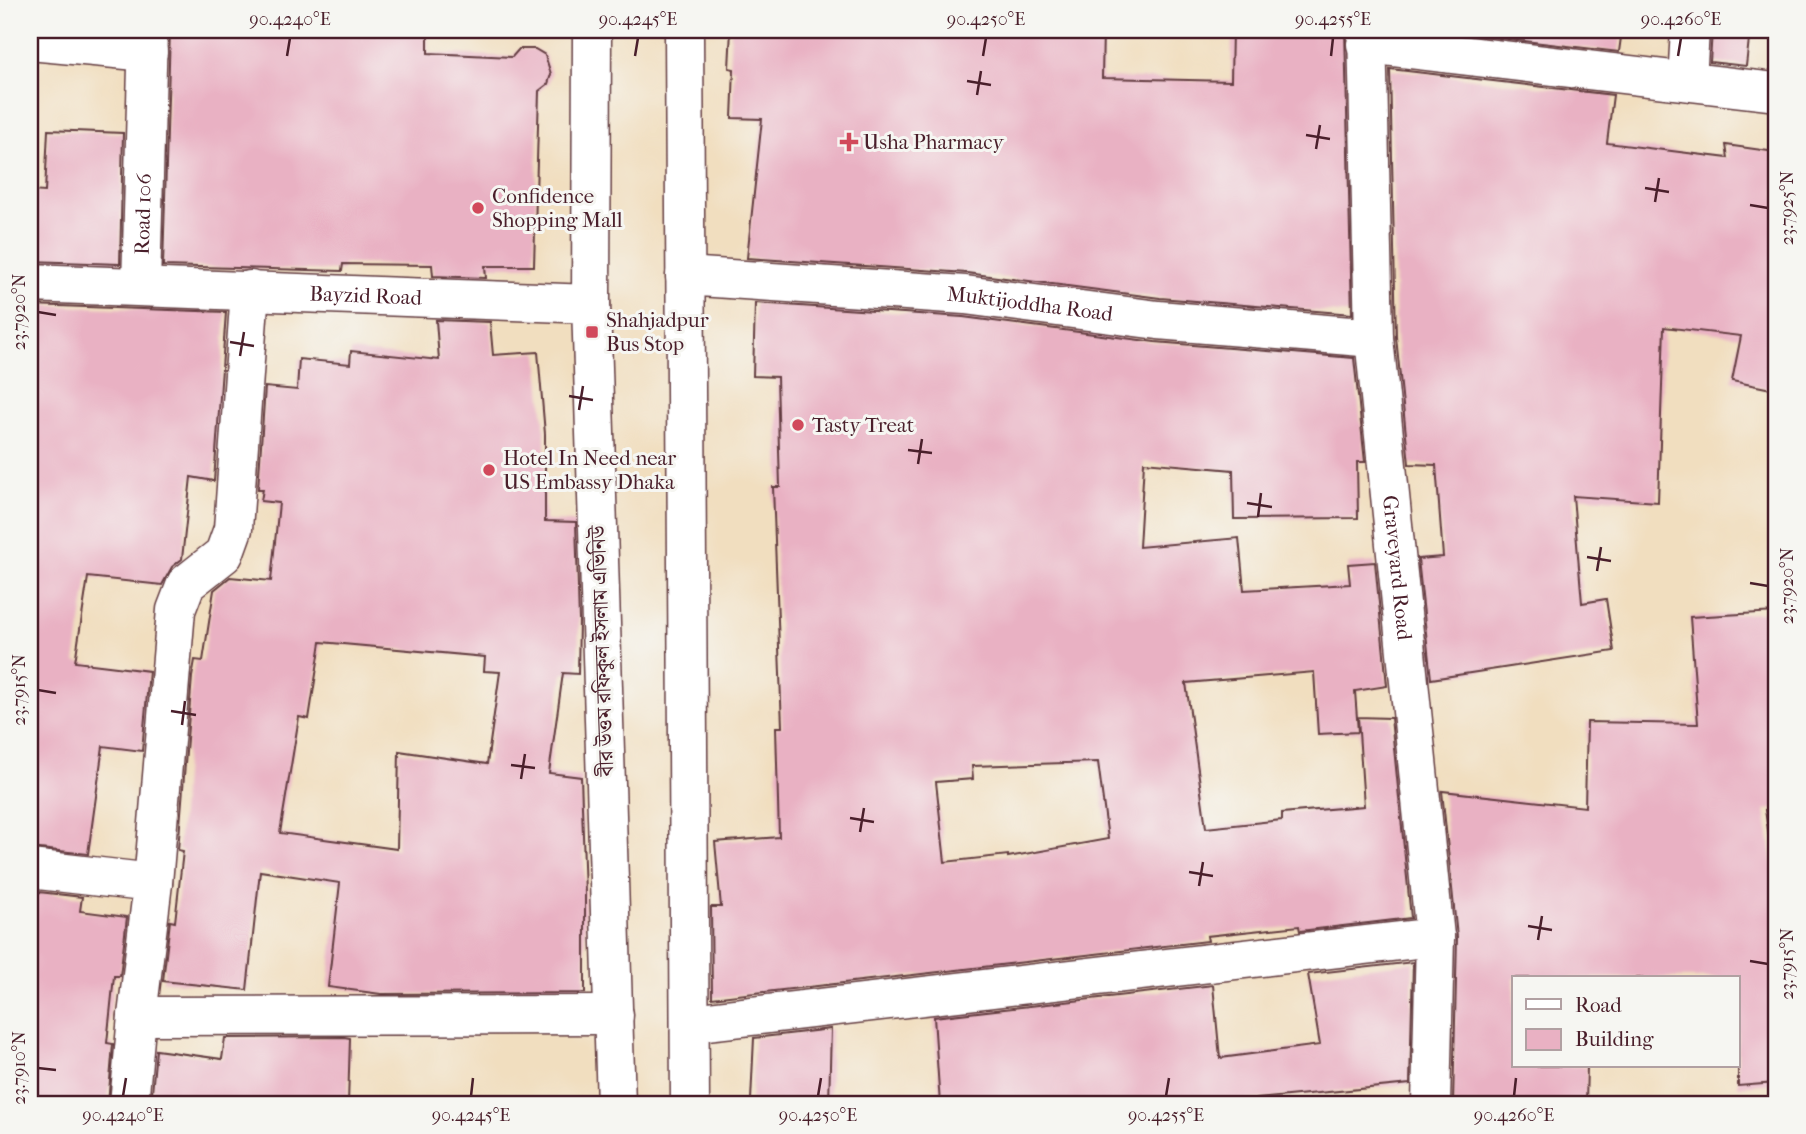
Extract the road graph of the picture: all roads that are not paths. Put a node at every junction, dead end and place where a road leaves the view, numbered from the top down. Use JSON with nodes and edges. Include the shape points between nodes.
{"nodes":[{"id":1,"x":592,"y":30,"type":"edge"},
{"id":2,"x":684,"y":30,"type":"edge"},
{"id":3,"x":1689,"y":30,"type":"edge"},
{"id":4,"x":1367,"y":37,"type":"edge"},
{"id":5,"x":30,"y":41,"type":"edge"},
{"id":6,"x":148,"y":41,"type":"edge"},
{"id":7,"x":1687,"y":81,"type":"junction"},
{"id":8,"x":1776,"y":92,"type":"edge"},
{"id":9,"x":685,"y":276,"type":"junction"},
{"id":10,"x":30,"y":283,"type":"edge"},
{"id":11,"x":141,"y":286,"type":"junction"},
{"id":12,"x":250,"y":290,"type":"junction"},
{"id":13,"x":591,"y":304,"type":"junction"},
{"id":14,"x":1374,"y":338,"type":"junction"},
{"id":15,"x":30,"y":869,"type":"edge"},
{"id":16,"x":153,"y":883,"type":"junction"},
{"id":17,"x":1435,"y":937,"type":"junction"},
{"id":18,"x":614,"y":1015,"type":"junction"},
{"id":19,"x":137,"y":1016,"type":"junction"},
{"id":20,"x":690,"y":1023,"type":"junction"},
{"id":21,"x":129,"y":1104,"type":"edge"},
{"id":22,"x":616,"y":1104,"type":"edge"},
{"id":23,"x":690,"y":1104,"type":"edge"},
{"id":24,"x":1432,"y":1104,"type":"edge"}],
"edges":[{"from":1,"to":13,"type":"street","name":"বীর উত্তম রফিকুল ইসলাম এভিনিউ"},
{"from":2,"to":9,"type":"street"},
{"from":3,"to":7,"type":"street"},
{"from":4,"to":7,"type":"street"},
{"from":4,"to":14,"type":"street","name":"Graveyard Road"},
{"from":5,"to":6,"type":"street"},
{"from":6,"to":11,"type":"street","name":"Road 106"},
{"from":7,"to":8,"type":"street"},
{"from":9,"to":14,"type":"street","name":"Muktijoddha Road","via":[[965,295],[1158,320]]},
{"from":9,"to":20,"type":"street"},
{"from":10,"to":11,"type":"street"},
{"from":11,"to":12,"type":"street","name":"Bayzid Road"},
{"from":12,"to":13,"type":"street","name":"Bayzid Road"},
{"from":12,"to":16,"type":"street","via":[[233,528],[224,554],[186,584],[176,610]]},
{"from":13,"to":18,"type":"street","name":"বীর উত্তম রফিকুল ইসলাম এভিনিউ"},
{"from":14,"to":17,"type":"street","name":"Graveyard Road"},
{"from":15,"to":16,"type":"street"},
{"from":16,"to":19,"type":"street"},
{"from":17,"to":20,"type":"street"},
{"from":17,"to":24,"type":"street","name":"Graveyard Road"},
{"from":18,"to":19,"type":"street"},
{"from":18,"to":22,"type":"street","name":"বীর উত্তম রফিকুল ইসলাম এভিনিউ"},
{"from":19,"to":21,"type":"street"},
{"from":20,"to":23,"type":"street"}]}
